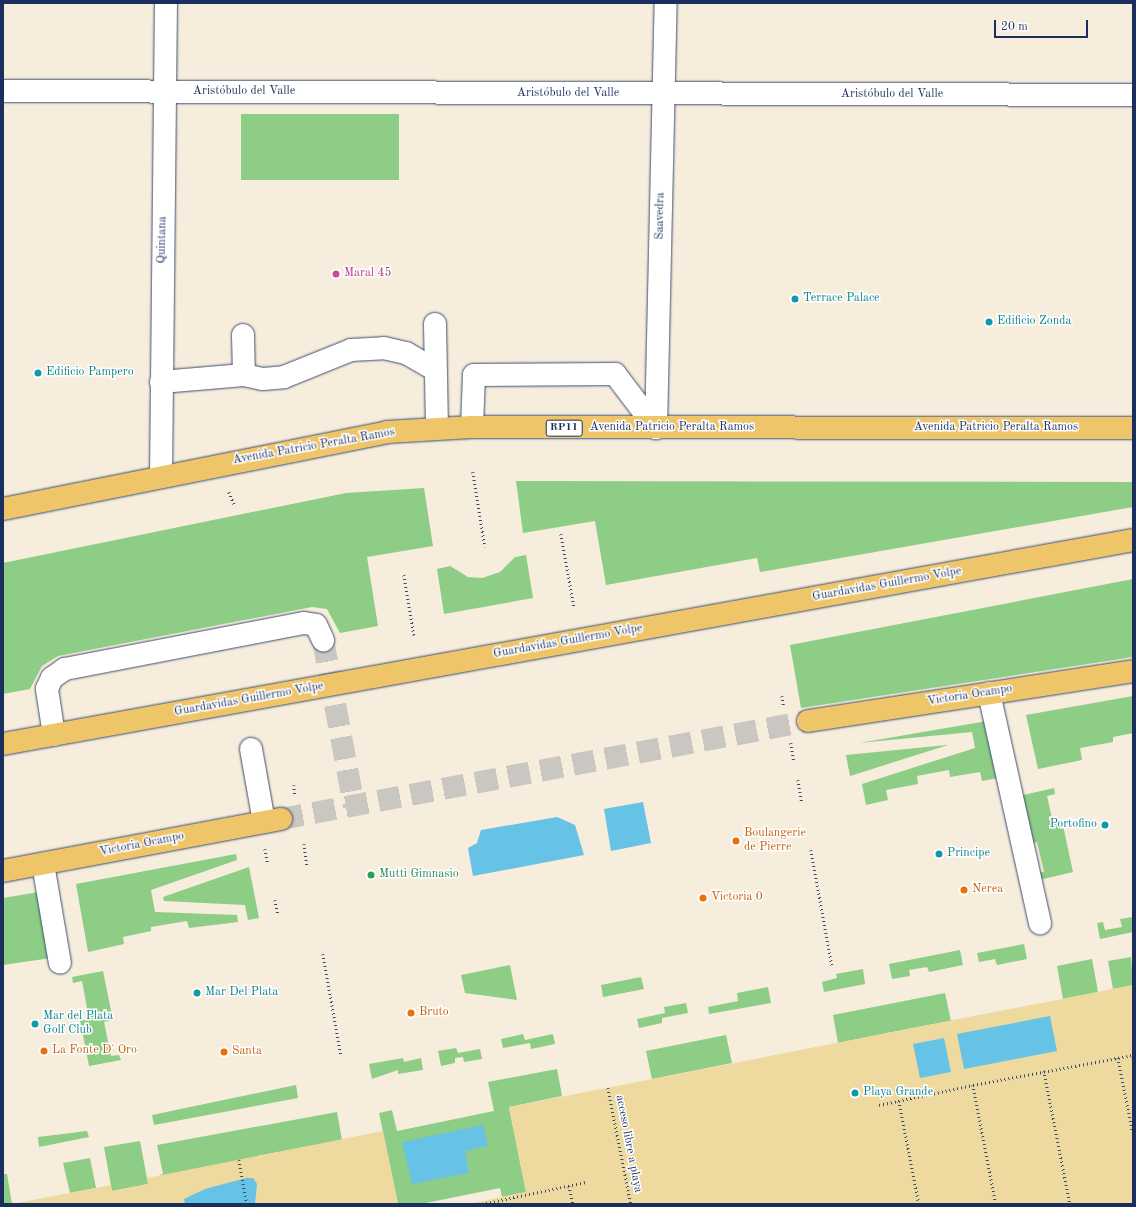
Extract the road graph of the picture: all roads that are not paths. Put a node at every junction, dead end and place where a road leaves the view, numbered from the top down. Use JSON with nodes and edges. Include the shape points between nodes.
{"nodes":[{"id":1,"x":166,"y":3,"type":"edge"},
{"id":2,"x":666,"y":3,"type":"edge"},
{"id":3,"x":3,"y":91,"type":"edge"},
{"id":4,"x":164,"y":92,"type":"junction"},
{"id":5,"x":663,"y":94,"type":"junction"},
{"id":6,"x":1133,"y":95,"type":"edge"},
{"id":7,"x":435,"y":324,"type":"dead end"},
{"id":8,"x":243,"y":335,"type":"dead end"},
{"id":9,"x":435,"y":370,"type":"junction"},
{"id":10,"x":244,"y":375,"type":"junction"},
{"id":11,"x":161,"y":382,"type":"junction"},
{"id":12,"x":472,"y":427,"type":"junction"},
{"id":13,"x":656,"y":428,"type":"junction"},
{"id":14,"x":1133,"y":428,"type":"edge"},
{"id":15,"x":437,"y":429,"type":"junction"},
{"id":16,"x":161,"y":477,"type":"junction"},
{"id":17,"x":3,"y":509,"type":"edge"},
{"id":18,"x":1133,"y":540,"type":"edge"},
{"id":19,"x":323,"y":640,"type":"tunnel mouth"},
{"id":20,"x":1133,"y":671,"type":"edge"},
{"id":21,"x":989,"y":693,"type":"junction"},
{"id":22,"x":808,"y":721,"type":"tunnel mouth"},
{"id":23,"x":54,"y":735,"type":"junction"},
{"id":24,"x":3,"y":744,"type":"edge"},
{"id":25,"x":251,"y":750,"type":"dead end"},
{"id":26,"x":273,"y":821,"type":"joint"},
{"id":27,"x":43,"y":864,"type":"junction"},
{"id":28,"x":3,"y":871,"type":"edge"},
{"id":29,"x":1040,"y":923,"type":"dead end"},
{"id":30,"x":60,"y":963,"type":"dead end"}],
"edges":[{"from":1,"to":4,"type":"street","name":"Quintana"},
{"from":2,"to":5,"type":"street","name":"Saavedra"},
{"from":3,"to":4,"type":"street","name":"Aristóbulo del Valle"},
{"from":4,"to":5,"type":"street","name":"Aristóbulo del Valle"},
{"from":4,"to":11,"type":"street","name":"Quintana"},
{"from":5,"to":6,"type":"street","name":"Aristóbulo del Valle"},
{"from":5,"to":13,"type":"street","name":"Saavedra"},
{"from":7,"to":9,"type":"street"},
{"from":8,"to":10,"type":"street"},
{"from":9,"to":10,"type":"street","via":[[406,352],[384,348],[351,350],[284,377],[263,379]]},
{"from":9,"to":15,"type":"street"},
{"from":10,"to":11,"type":"street"},
{"from":11,"to":16,"type":"street","name":"Quintana"},
{"from":12,"to":13,"type":"main road","name":"Avenida Patricio Peralta Ramos","number":"RP11"},
{"from":12,"to":13,"type":"street","via":[[474,375],[615,374]]},
{"from":12,"to":15,"type":"main road","name":"Avenida Patricio Peralta Ramos","number":"RP11"},
{"from":13,"to":14,"type":"main road","name":"Avenida Patricio Peralta Ramos","number":"RP11"},
{"from":15,"to":16,"type":"main road","name":"Avenida Patricio Peralta Ramos","number":"RP11","via":[[333,441]]},
{"from":16,"to":17,"type":"main road","name":"Avenida Patricio Peralta Ramos","number":"RP11"},
{"from":18,"to":23,"type":"main road","name":"Guardavidas Guillermo Volpe"},
{"from":19,"to":23,"type":"street","via":[[316,625],[304,623],[65,670],[52,678],[47,689]]},
{"from":20,"to":21,"type":"main road","name":"Victoria Ocampo"},
{"from":21,"to":22,"type":"main road","name":"Victoria Ocampo"},
{"from":21,"to":29,"type":"street"},
{"from":23,"to":24,"type":"main road","name":"Guardavidas Guillermo Volpe"},
{"from":25,"to":26,"type":"street"},
{"from":26,"to":27,"type":"main road","name":"Victoria Ocampo"},
{"from":27,"to":28,"type":"main road","name":"Victoria Ocampo"},
{"from":27,"to":30,"type":"street"}]}
